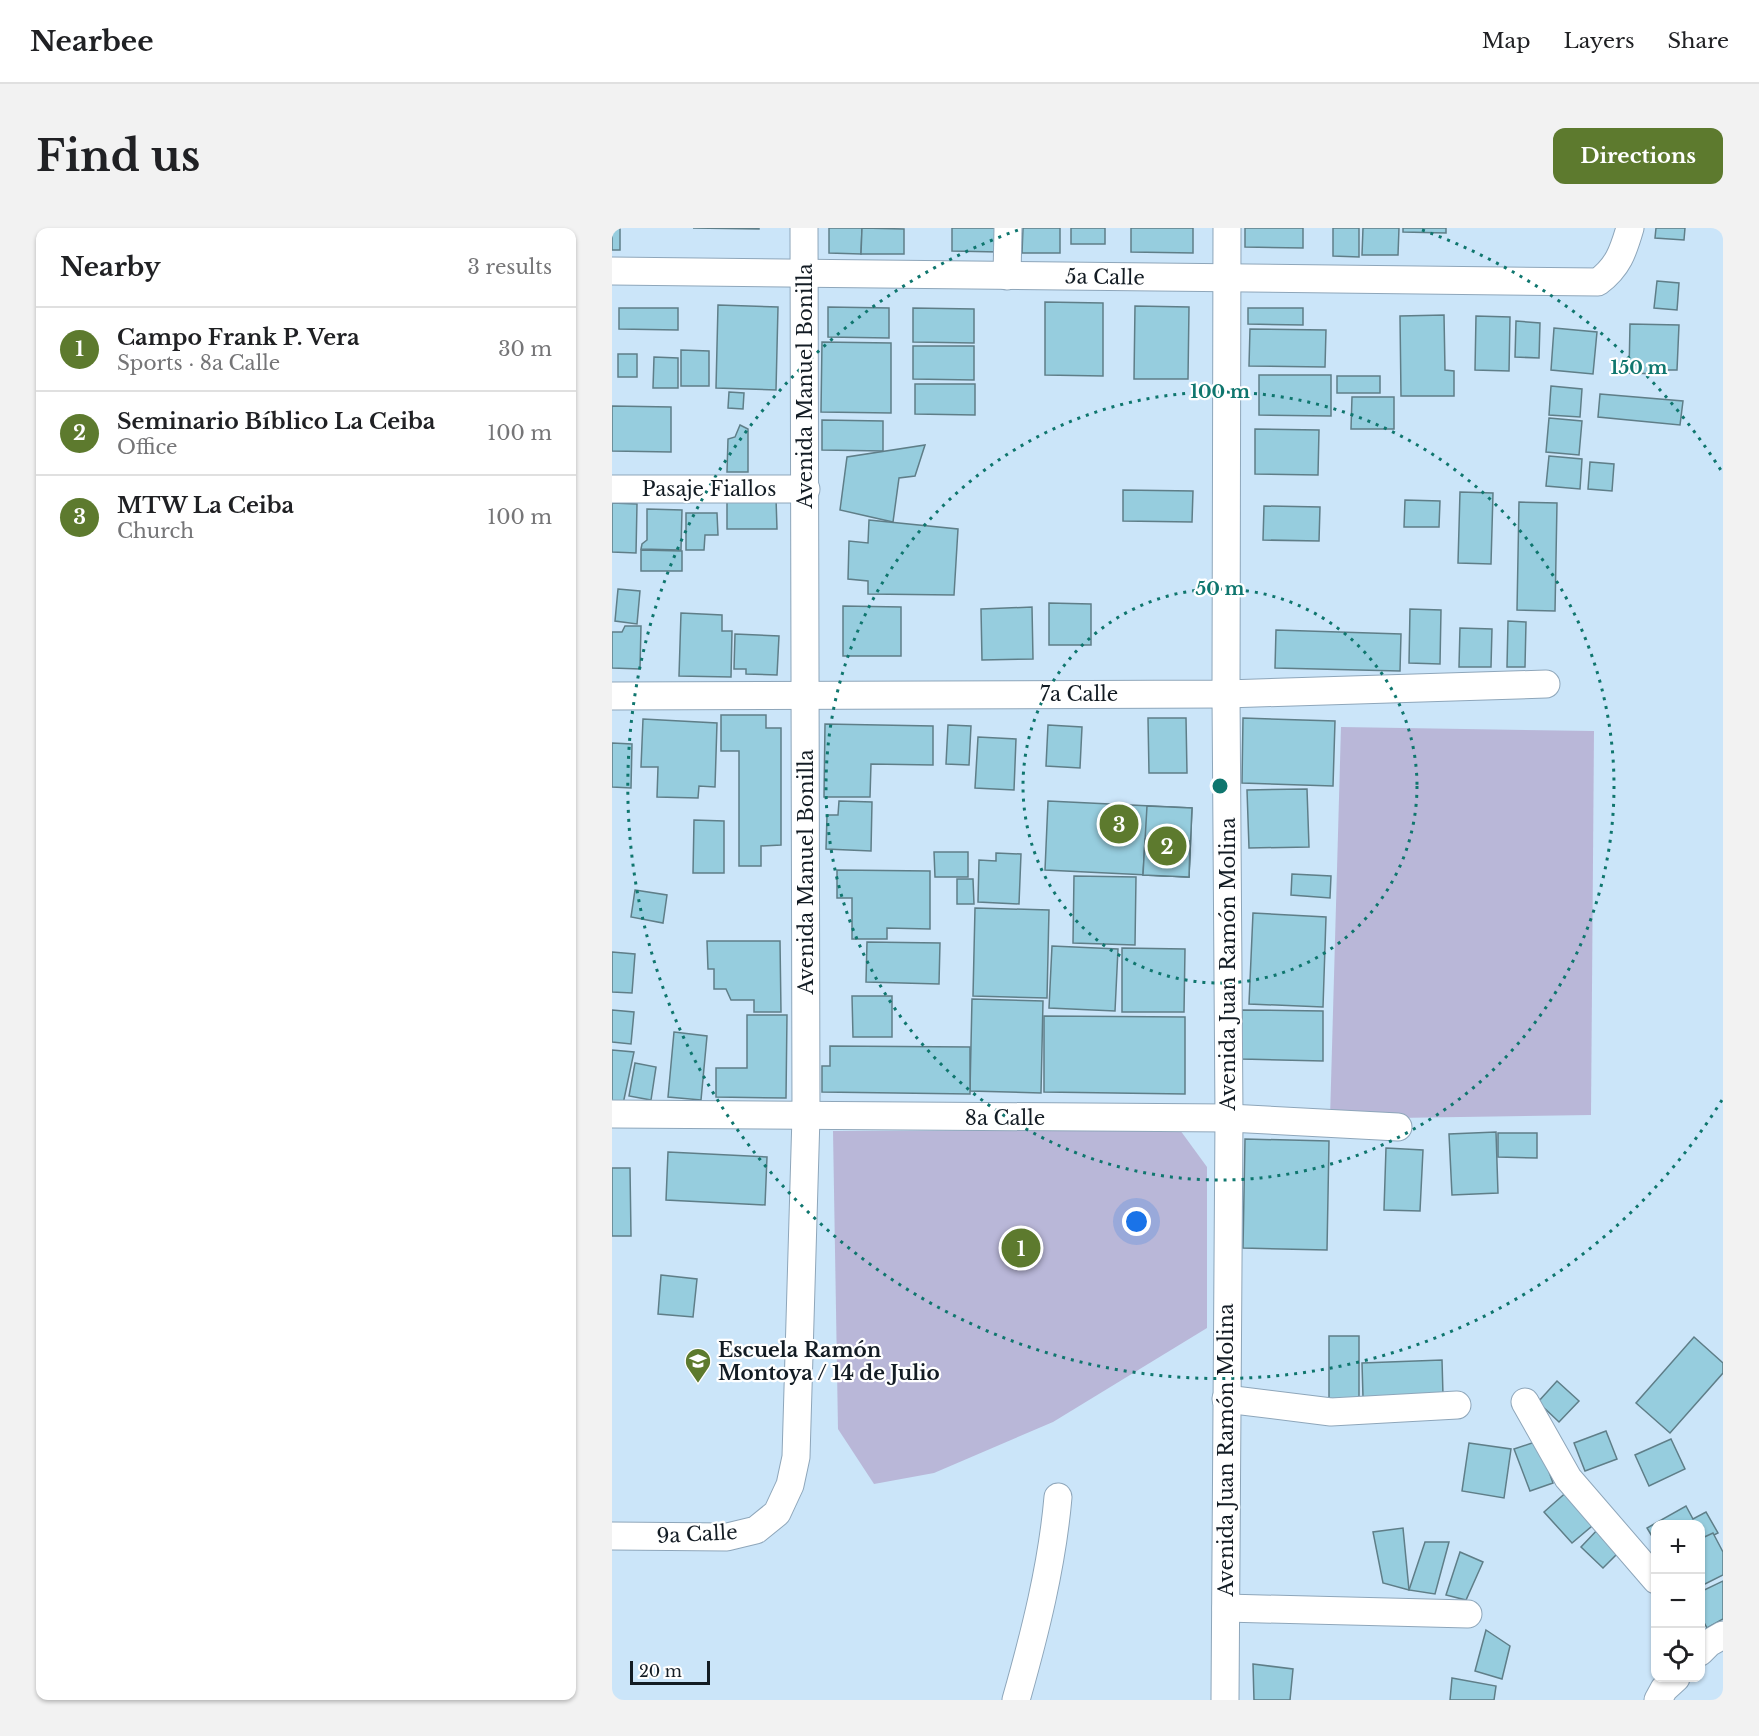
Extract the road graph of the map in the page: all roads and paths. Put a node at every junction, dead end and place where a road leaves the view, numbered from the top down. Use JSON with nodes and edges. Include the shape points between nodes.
{"nodes":[{"id":1,"x":804,"y":228,"type":"edge"},
{"id":2,"x":1008,"y":228,"type":"edge"},
{"id":3,"x":1227,"y":228,"type":"edge"},
{"id":4,"x":1630,"y":228,"type":"edge"},
{"id":5,"x":612,"y":271,"type":"edge"},
{"id":6,"x":805,"y":273,"type":"junction"},
{"id":7,"x":1007,"y":276,"type":"junction"},
{"id":8,"x":1228,"y":279,"type":"junction"},
{"id":9,"x":612,"y":489,"type":"edge"},
{"id":10,"x":806,"y":489,"type":"junction"},
{"id":11,"x":1546,"y":684,"type":"dead end"},
{"id":12,"x":1226,"y":694,"type":"junction"},
{"id":13,"x":612,"y":696,"type":"edge"},
{"id":14,"x":806,"y":696,"type":"junction"},
{"id":15,"x":612,"y":1114,"type":"edge"},
{"id":16,"x":806,"y":1116,"type":"junction"},
{"id":17,"x":1229,"y":1118,"type":"junction"},
{"id":18,"x":1398,"y":1127,"type":"dead end"},
{"id":19,"x":1226,"y":1399,"type":"junction"},
{"id":20,"x":1525,"y":1402,"type":"dead end"},
{"id":21,"x":1457,"y":1405,"type":"dead end"},
{"id":22,"x":1058,"y":1497,"type":"dead end"},
{"id":23,"x":777,"y":1513,"type":"joint"},
{"id":24,"x":612,"y":1536,"type":"edge"},
{"id":25,"x":1651,"y":1574,"type":"edge"},
{"id":26,"x":1226,"y":1608,"type":"junction"},
{"id":27,"x":1468,"y":1614,"type":"dead end"},
{"id":28,"x":1671,"y":1682,"type":"edge"},
{"id":29,"x":1016,"y":1700,"type":"edge"},
{"id":30,"x":1225,"y":1700,"type":"edge"},
{"id":31,"x":1658,"y":1700,"type":"edge"}],
"edges":[{"from":1,"to":6,"type":"street","name":"Avenida Manuel Bonilla"},
{"from":2,"to":7,"type":"street"},
{"from":3,"to":8,"type":"street","name":"Avenida Juan Ramón Molina"},
{"from":4,"to":8,"type":"street","name":"5a Calle","via":[[1612,271],[1598,282]]},
{"from":5,"to":6,"type":"street","name":"5a Calle"},
{"from":6,"to":7,"type":"street","name":"5a Calle"},
{"from":6,"to":10,"type":"street","name":"Avenida Manuel Bonilla"},
{"from":7,"to":8,"type":"street","name":"5a Calle"},
{"from":8,"to":12,"type":"street","name":"Avenida Juan Ramón Molina"},
{"from":9,"to":10,"type":"street","name":"Pasaje Fiallos"},
{"from":10,"to":14,"type":"street","name":"Avenida Manuel Bonilla"},
{"from":11,"to":12,"type":"street","name":"7a Calle"},
{"from":12,"to":14,"type":"street","name":"7a Calle"},
{"from":12,"to":17,"type":"street","name":"Avenida Juan Ramón Molina"},
{"from":13,"to":14,"type":"street","name":"7a Calle"},
{"from":14,"to":16,"type":"street","name":"Avenida Manuel Bonilla"},
{"from":15,"to":16,"type":"street","name":"8a Calle"},
{"from":16,"to":17,"type":"street","name":"8a Calle"},
{"from":16,"to":23,"type":"street","name":"Avenida Manuel Bonilla","via":[[796,1457],[790,1485]]},
{"from":17,"to":18,"type":"street","name":"8a Calle"},
{"from":17,"to":19,"type":"street","name":"Avenida Juan Ramón Molina"},
{"from":19,"to":21,"type":"street","via":[[1331,1412]]},
{"from":19,"to":26,"type":"street","name":"Avenida Juan Ramón Molina"},
{"from":20,"to":25,"type":"street","via":[[1568,1478]]},
{"from":22,"to":29,"type":"street","via":[[1036,1630]]},
{"from":23,"to":24,"type":"street","name":"9a Calle","via":[[756,1530],[727,1537]]},
{"from":26,"to":27,"type":"street"},
{"from":26,"to":30,"type":"street","name":"Avenida Juan Ramón Molina"},
{"from":28,"to":31,"type":"street"}]}
